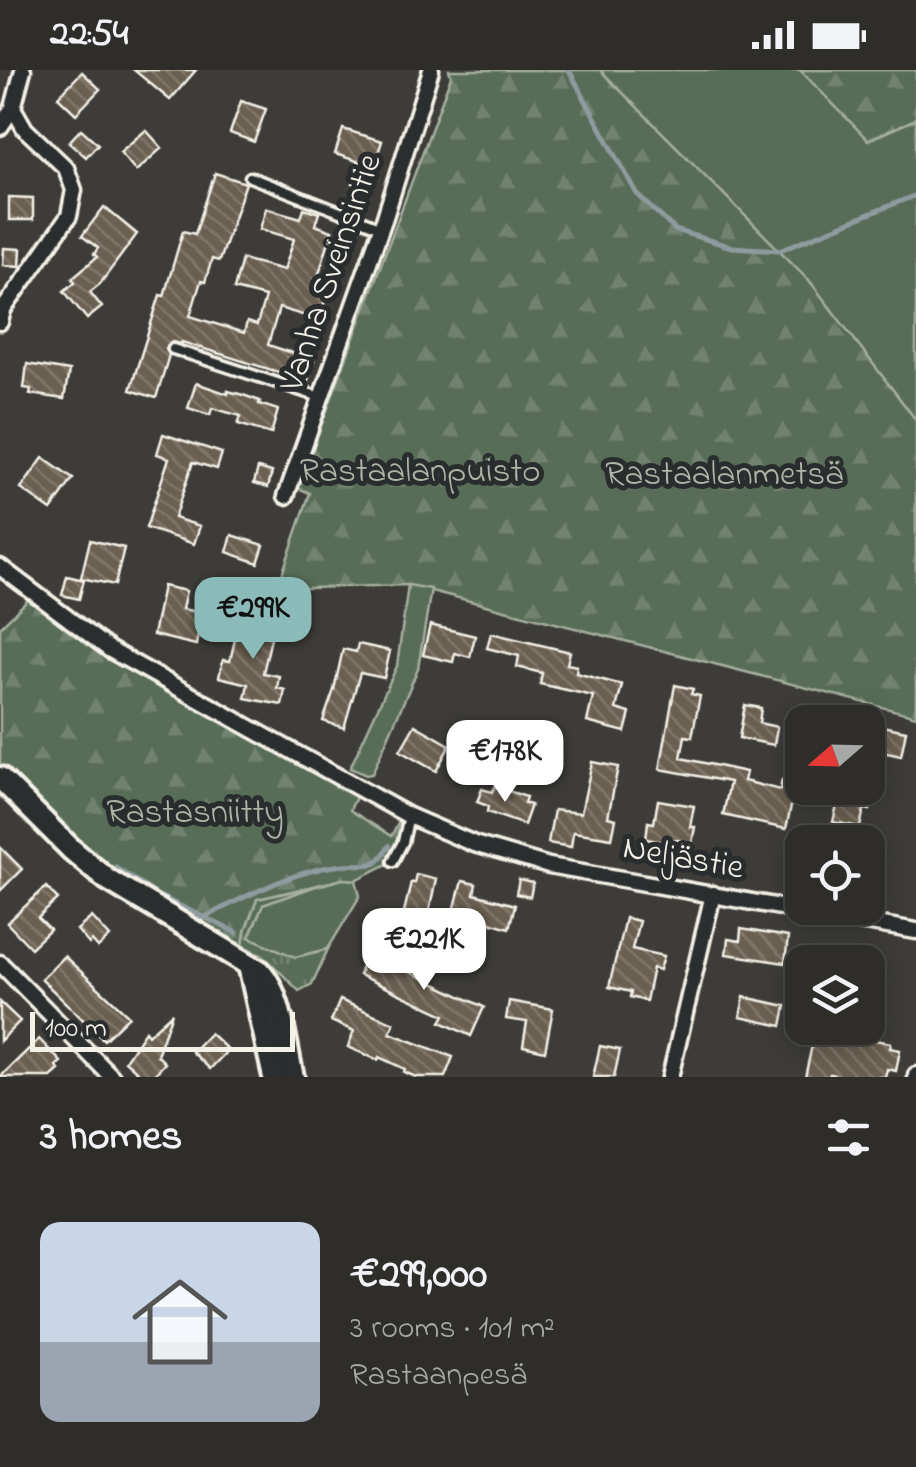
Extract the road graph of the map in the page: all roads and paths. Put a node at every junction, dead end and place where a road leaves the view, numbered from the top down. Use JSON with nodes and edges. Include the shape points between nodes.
{"nodes":[{"id":1,"x":23,"y":70,"type":"edge"},
{"id":2,"x":431,"y":70,"type":"edge"},
{"id":3,"x":13,"y":108,"type":"junction"},
{"id":4,"x":1,"y":124,"type":"edge"},
{"id":5,"x":250,"y":178,"type":"dead end"},
{"id":6,"x":381,"y":228,"type":"junction"},
{"id":7,"x":0,"y":322,"type":"edge"},
{"id":8,"x":172,"y":349,"type":"dead end"},
{"id":9,"x":320,"y":397,"type":"junction"},
{"id":10,"x":286,"y":496,"type":"dead end"},
{"id":11,"x":0,"y":567,"type":"edge"},
{"id":12,"x":0,"y":778,"type":"edge"},
{"id":13,"x":410,"y":816,"type":"junction"},
{"id":14,"x":394,"y":861,"type":"dead end"},
{"id":15,"x":713,"y":894,"type":"junction"},
{"id":16,"x":916,"y":931,"type":"edge"},
{"id":17,"x":0,"y":963,"type":"edge"},
{"id":18,"x":248,"y":965,"type":"junction"},
{"id":19,"x":112,"y":1077,"type":"edge"},
{"id":20,"x":274,"y":1077,"type":"edge"},
{"id":21,"x":293,"y":1077,"type":"edge"},
{"id":22,"x":670,"y":1077,"type":"edge"}],
"edges":[{"from":1,"to":3,"type":"street"},
{"from":2,"to":6,"type":"street","name":"Vanha Sveinsintie"},
{"from":3,"to":4,"type":"street"},
{"from":3,"to":7,"type":"street","via":[[24,129],[66,168],[74,190],[68,216]]},
{"from":5,"to":6,"type":"lane"},
{"from":6,"to":9,"type":"street","name":"Vanha Sveinsintie"},
{"from":8,"to":9,"type":"lane"},
{"from":9,"to":10,"type":"street","name":"Vanha Sveinsintie"},
{"from":11,"to":13,"type":"street","name":"Neljästie","via":[[110,650]]},
{"from":12,"to":18,"type":"street","via":[[107,879]]},
{"from":13,"to":14,"type":"lane"},
{"from":13,"to":15,"type":"street","name":"Neljästie","via":[[549,866]]},
{"from":15,"to":16,"type":"street","name":"Neljästie"},
{"from":15,"to":22,"type":"street"},
{"from":17,"to":19,"type":"street"},
{"from":18,"to":20,"type":"street"},
{"from":18,"to":21,"type":"street","via":[[272,988]]}]}
